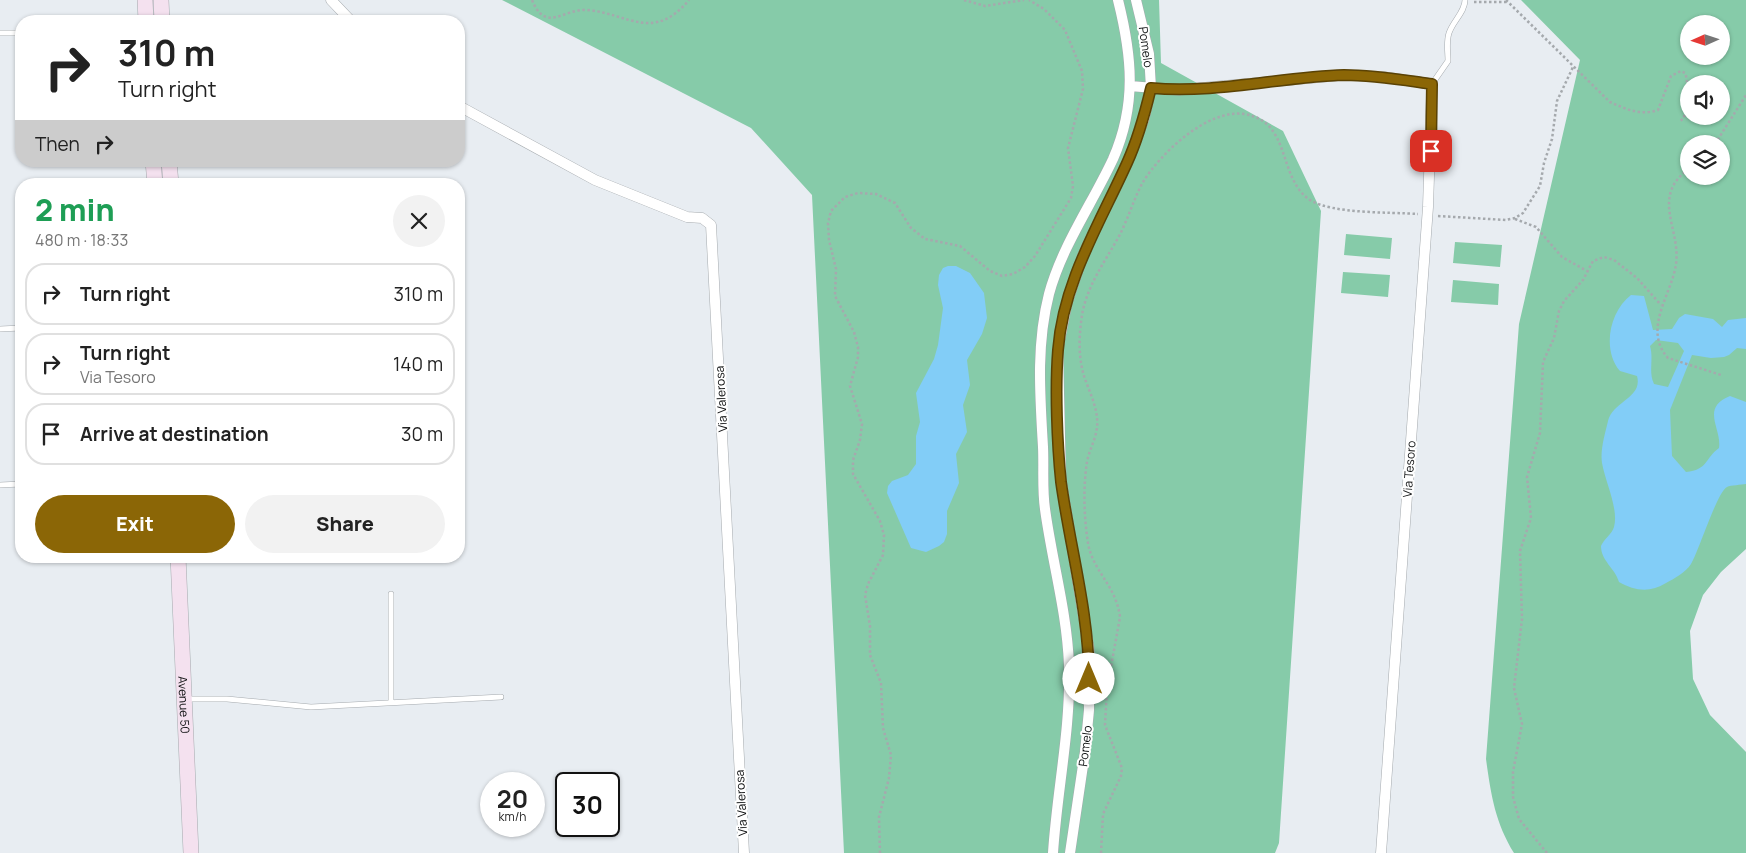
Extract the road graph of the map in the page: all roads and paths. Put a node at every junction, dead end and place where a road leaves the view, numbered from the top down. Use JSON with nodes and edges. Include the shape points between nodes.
{"nodes":[{"id":1,"x":145,"y":0,"type":"edge"},
{"id":2,"x":161,"y":0,"type":"edge"},
{"id":3,"x":331,"y":0,"type":"edge"},
{"id":4,"x":532,"y":0,"type":"edge"},
{"id":5,"x":689,"y":0,"type":"edge"},
{"id":6,"x":964,"y":0,"type":"edge"},
{"id":7,"x":1024,"y":0,"type":"edge"},
{"id":8,"x":1029,"y":0,"type":"edge"},
{"id":9,"x":1118,"y":0,"type":"edge"},
{"id":10,"x":1136,"y":0,"type":"edge"},
{"id":11,"x":1465,"y":1,"type":"edge"},
{"id":12,"x":1507,"y":1,"type":"edge"},
{"id":13,"x":146,"y":15,"type":"edge"},
{"id":14,"x":162,"y":15,"type":"edge"},
{"id":15,"x":345,"y":15,"type":"edge"},
{"id":16,"x":15,"y":33,"type":"edge"},
{"id":17,"x":0,"y":34,"type":"edge"},
{"id":18,"x":1573,"y":67,"type":"junction"},
{"id":19,"x":1432,"y":84,"type":"junction"},
{"id":20,"x":1130,"y":86,"type":"junction"},
{"id":21,"x":1151,"y":88,"type":"junction"},
{"id":22,"x":1746,"y":95,"type":"edge"},
{"id":23,"x":465,"y":109,"type":"edge"},
{"id":24,"x":1679,"y":122,"type":"dead end"},
{"id":25,"x":1721,"y":135,"type":"edge"},
{"id":26,"x":1680,"y":175,"type":"edge"},
{"id":27,"x":1428,"y":215,"type":"junction"},
{"id":28,"x":1514,"y":218,"type":"junction"},
{"id":29,"x":1587,"y":271,"type":"junction"},
{"id":30,"x":1661,"y":306,"type":"junction"},
{"id":31,"x":15,"y":329,"type":"edge"},
{"id":32,"x":0,"y":330,"type":"edge"},
{"id":33,"x":1720,"y":375,"type":"dead end"},
{"id":34,"x":15,"y":484,"type":"edge"},
{"id":35,"x":0,"y":485,"type":"edge"},
{"id":36,"x":178,"y":563,"type":"edge"},
{"id":37,"x":391,"y":594,"type":"dead end"},
{"id":38,"x":502,"y":697,"type":"dead end"},
{"id":39,"x":184,"y":699,"type":"junction"},
{"id":40,"x":391,"y":701,"type":"junction"},
{"id":41,"x":191,"y":853,"type":"edge"},
{"id":42,"x":744,"y":853,"type":"edge"},
{"id":43,"x":880,"y":853,"type":"edge"},
{"id":44,"x":1053,"y":853,"type":"edge"},
{"id":45,"x":1070,"y":853,"type":"edge"},
{"id":46,"x":1101,"y":853,"type":"edge"},
{"id":47,"x":1381,"y":853,"type":"edge"},
{"id":48,"x":1547,"y":853,"type":"edge"}],
"edges":[{"from":1,"to":13,"type":"main road"},
{"from":2,"to":14,"type":"main road"},
{"from":3,"to":15,"type":"street"},
{"from":4,"to":5,"type":"path","via":[[537,11],[546,17],[556,18],[587,10],[630,22],[666,19]]},
{"from":6,"to":7,"type":"path","via":[[985,6]]},
{"from":8,"to":43,"type":"path","via":[[1044,9],[1065,30],[1082,71],[1083,89],[1068,148],[1073,186],[1071,198],[1035,256],[1025,267],[1002,276],[990,271],[960,246],[925,239],[911,228],[895,204],[876,194],[845,196],[831,211],[828,223],[836,269],[835,296],[854,332],[858,347],[850,386],[862,424],[853,474],[880,521],[885,543],[865,595],[870,655],[881,684],[882,728],[891,755],[879,817]]},
{"from":9,"to":20,"type":"street","name":"Pomelo","via":[[1129,48]]},
{"from":10,"to":21,"type":"street","name":"Pomelo","via":[[1149,54]]},
{"from":11,"to":12,"type":"path"},
{"from":11,"to":19,"type":"lane","via":[[1465,7],[1449,31],[1448,61]]},
{"from":12,"to":18,"type":"path"},
{"from":16,"to":17,"type":"lane"},
{"from":18,"to":24,"type":"path","via":[[1610,102],[1641,112],[1658,110],[1671,76],[1681,71],[1685,73],[1684,118]]},
{"from":18,"to":28,"type":"path","via":[[1558,101],[1540,186],[1529,206]]},
{"from":19,"to":21,"type":"street","via":[[1344,75],[1178,90]]},
{"from":19,"to":27,"type":"street","name":"Via Tesoro"},
{"from":20,"to":21,"type":"street"},
{"from":20,"to":44,"type":"street","name":"Pomelo","via":[[1126,117],[1113,158],[1067,248],[1050,291],[1042,324],[1038,368],[1045,507],[1065,616],[1069,665],[1069,720]]},
{"from":21,"to":45,"type":"street","name":"Pomelo","via":[[1144,119],[1128,161],[1083,255],[1067,303],[1058,349],[1061,480],[1089,649],[1089,710]]},
{"from":22,"to":25,"type":"path"},
{"from":23,"to":42,"type":"street","name":"Via Valerosa","via":[[596,180],[712,224]]},
{"from":26,"to":30,"type":"path","via":[[1672,188],[1670,216],[1676,263]]},
{"from":27,"to":28,"type":"path"},
{"from":27,"to":46,"type":"path","via":[[1336,208],[1311,201],[1302,195],[1296,184],[1277,136],[1262,121],[1247,114],[1221,117],[1187,134],[1142,184],[1130,214],[1089,290],[1080,338],[1083,373],[1097,426],[1086,474],[1088,542],[1094,562],[1117,598],[1120,617],[1107,689],[1105,725],[1122,768],[1103,814]]},
{"from":27,"to":47,"type":"street","name":"Via Tesoro"},
{"from":28,"to":29,"type":"path","via":[[1536,227],[1562,258]]},
{"from":29,"to":30,"type":"path","via":[[1593,261],[1610,257],[1637,278]]},
{"from":29,"to":48,"type":"path","via":[[1564,301],[1554,338],[1543,362],[1540,433],[1527,477],[1531,518],[1520,551],[1522,619],[1514,688],[1522,724],[1513,772],[1513,798],[1522,824]]},
{"from":30,"to":33,"type":"path","via":[[1659,343],[1668,358]]},
{"from":31,"to":32,"type":"lane"},
{"from":34,"to":35,"type":"lane"},
{"from":36,"to":39,"type":"main road","name":"Avenue 50"},
{"from":37,"to":40,"type":"lane"},
{"from":38,"to":40,"type":"lane"},
{"from":39,"to":40,"type":"lane","via":[[227,699],[311,707]]},
{"from":39,"to":41,"type":"main road","name":"Avenue 50"}]}
